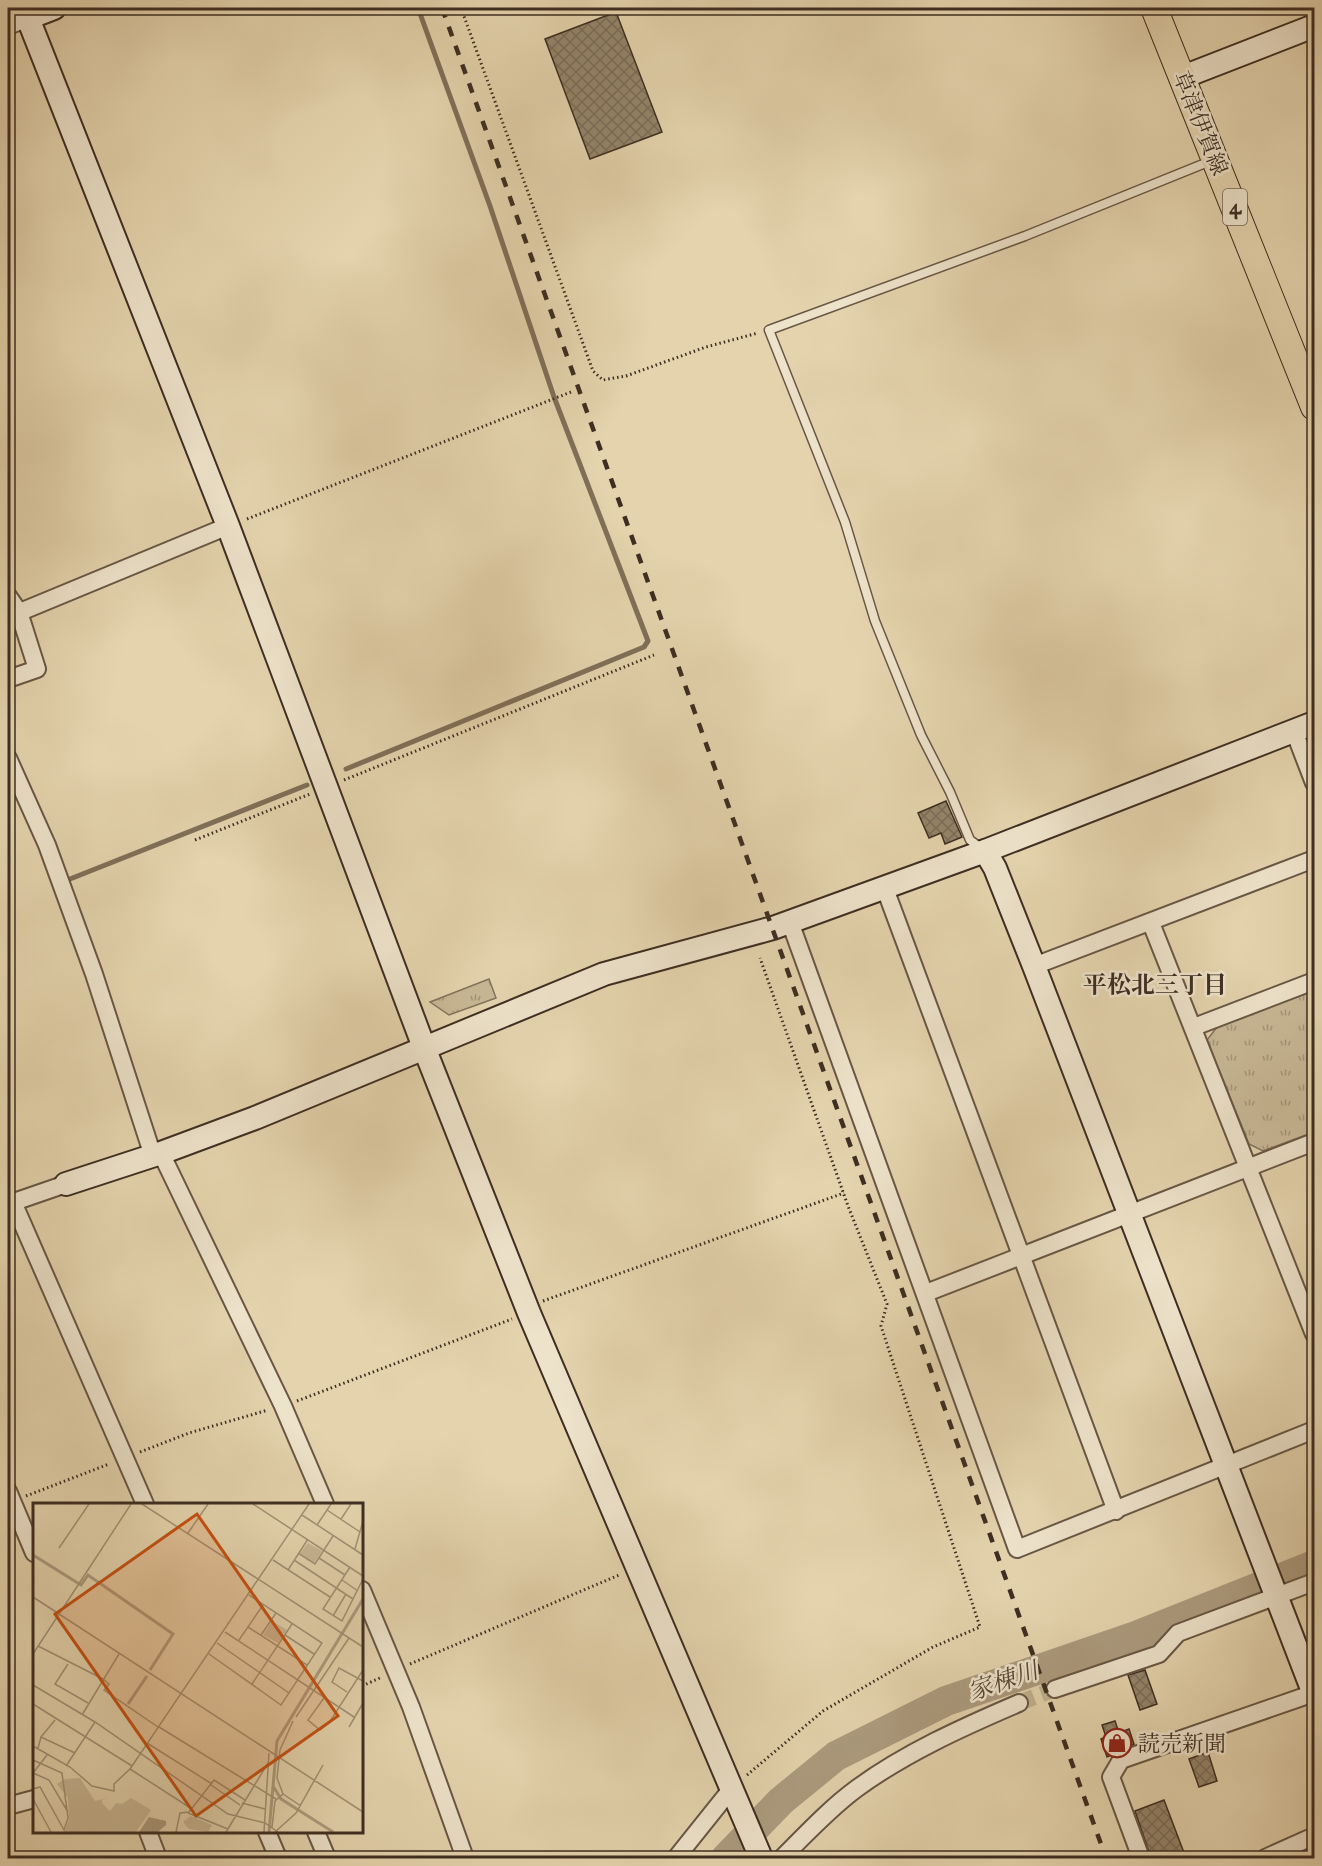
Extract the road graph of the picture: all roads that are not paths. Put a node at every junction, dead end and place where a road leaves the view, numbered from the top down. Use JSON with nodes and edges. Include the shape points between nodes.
{"nodes":[{"id":1,"x":54,"y":8,"type":"edge"},
{"id":2,"x":1154,"y":8,"type":"edge"},
{"id":3,"x":20,"y":17,"type":"edge"},
{"id":4,"x":1314,"y":26,"type":"edge"},
{"id":5,"x":1183,"y":77,"type":"junction"},
{"id":6,"x":1215,"y":159,"type":"junction"},
{"id":7,"x":1314,"y":407,"type":"edge"},
{"id":8,"x":228,"y":526,"type":"junction"},
{"id":9,"x":8,"y":596,"type":"edge"},
{"id":10,"x":13,"y":614,"type":"edge"},
{"id":11,"x":8,"y":678,"type":"edge"},
{"id":12,"x":1304,"y":727,"type":"edge"},
{"id":13,"x":8,"y":758,"type":"edge"},
{"id":14,"x":1314,"y":783,"type":"edge"},
{"id":15,"x":985,"y":851,"type":"junction"},
{"id":16,"x":1314,"y":859,"type":"edge"},
{"id":17,"x":884,"y":886,"type":"junction"},
{"id":18,"x":790,"y":922,"type":"junction"},
{"id":19,"x":1151,"y":922,"type":"junction"},
{"id":20,"x":1034,"y":966,"type":"junction"},
{"id":21,"x":1314,"y":981,"type":"edge"},
{"id":22,"x":1194,"y":1027,"type":"junction"},
{"id":23,"x":425,"y":1050,"type":"junction"},
{"id":24,"x":1314,"y":1142,"type":"edge"},
{"id":25,"x":157,"y":1154,"type":"junction"},
{"id":26,"x":1249,"y":1167,"type":"junction"},
{"id":27,"x":66,"y":1184,"type":"joint"},
{"id":28,"x":10,"y":1203,"type":"edge"},
{"id":29,"x":1129,"y":1213,"type":"junction"},
{"id":30,"x":1023,"y":1256,"type":"junction"},
{"id":31,"x":926,"y":1293,"type":"junction"},
{"id":32,"x":1314,"y":1334,"type":"edge"},
{"id":33,"x":1314,"y":1430,"type":"edge"},
{"id":34,"x":1228,"y":1464,"type":"junction"},
{"id":35,"x":8,"y":1491,"type":"edge"},
{"id":36,"x":145,"y":1503,"type":"edge"},
{"id":37,"x":325,"y":1503,"type":"edge"},
{"id":38,"x":1116,"y":1511,"type":"junction"},
{"id":39,"x":33,"y":1551,"type":"edge"},
{"id":40,"x":1314,"y":1581,"type":"edge"},
{"id":41,"x":363,"y":1592,"type":"edge"},
{"id":42,"x":1276,"y":1593,"type":"junction"},
{"id":43,"x":1055,"y":1689,"type":"tunnel mouth"},
{"id":44,"x":1314,"y":1694,"type":"edge"},
{"id":45,"x":1019,"y":1703,"type":"tunnel mouth"},
{"id":46,"x":734,"y":1794,"type":"junction"},
{"id":47,"x":33,"y":1799,"type":"edge"},
{"id":48,"x":8,"y":1806,"type":"edge"},
{"id":49,"x":147,"y":1833,"type":"edge"},
{"id":50,"x":267,"y":1833,"type":"edge"},
{"id":51,"x":315,"y":1833,"type":"edge"},
{"id":52,"x":1314,"y":1836,"type":"edge"},
{"id":53,"x":678,"y":1856,"type":"edge"},
{"id":54,"x":158,"y":1858,"type":"edge"},
{"id":55,"x":278,"y":1858,"type":"edge"},
{"id":56,"x":327,"y":1858,"type":"edge"},
{"id":57,"x":465,"y":1858,"type":"edge"},
{"id":58,"x":662,"y":1858,"type":"edge"},
{"id":59,"x":761,"y":1858,"type":"edge"},
{"id":60,"x":782,"y":1858,"type":"edge"},
{"id":61,"x":1141,"y":1858,"type":"edge"},
{"id":62,"x":1265,"y":1858,"type":"edge"}],
"edges":[{"from":1,"to":3,"type":"street"},
{"from":2,"to":5,"type":"main road","name":"草津伊賀線","number":"4"},
{"from":3,"to":8,"type":"street"},
{"from":4,"to":5,"type":"street"},
{"from":5,"to":6,"type":"main road","name":"草津伊賀線","number":"4"},
{"from":6,"to":7,"type":"main road","name":"草津伊賀線","number":"4"},
{"from":6,"to":15,"type":"lane","via":[[1025,236],[769,330],[845,522],[875,621],[921,735],[970,840]]},
{"from":8,"to":10,"type":"street"},
{"from":8,"to":23,"type":"street"},
{"from":9,"to":10,"type":"street"},
{"from":10,"to":11,"type":"street","via":[[37,669]]},
{"from":12,"to":14,"type":"street"},
{"from":12,"to":15,"type":"street"},
{"from":13,"to":25,"type":"street","via":[[67,898]]},
{"from":15,"to":17,"type":"street"},
{"from":15,"to":20,"type":"street","via":[[996,868]]},
{"from":16,"to":19,"type":"street"},
{"from":17,"to":18,"type":"street"},
{"from":17,"to":30,"type":"street"},
{"from":18,"to":23,"type":"street","via":[[604,974]]},
{"from":18,"to":31,"type":"street"},
{"from":19,"to":20,"type":"street"},
{"from":19,"to":22,"type":"street"},
{"from":20,"to":29,"type":"street"},
{"from":21,"to":22,"type":"street"},
{"from":22,"to":26,"type":"street"},
{"from":23,"to":25,"type":"street"},
{"from":23,"to":46,"type":"street","via":[[529,1313]]},
{"from":24,"to":26,"type":"street"},
{"from":25,"to":27,"type":"street"},
{"from":25,"to":37,"type":"street","via":[[283,1406]]},
{"from":26,"to":29,"type":"street"},
{"from":26,"to":32,"type":"street"},
{"from":27,"to":28,"type":"street"},
{"from":28,"to":36,"type":"street"},
{"from":29,"to":30,"type":"street"},
{"from":29,"to":34,"type":"street"},
{"from":30,"to":31,"type":"street"},
{"from":30,"to":38,"type":"street"},
{"from":31,"to":38,"type":"street","via":[[1017,1549]]},
{"from":33,"to":34,"type":"street"},
{"from":34,"to":38,"type":"street"},
{"from":34,"to":42,"type":"street"},
{"from":35,"to":39,"type":"street"},
{"from":40,"to":42,"type":"street"},
{"from":41,"to":57,"type":"street"},
{"from":42,"to":43,"type":"street","via":[[1178,1633],[1159,1654]]},
{"from":42,"to":44,"type":"street"},
{"from":44,"to":61,"type":"street","via":[[1120,1760],[1111,1777]]},
{"from":45,"to":60,"type":"street","via":[[969,1725],[855,1790]]},
{"from":46,"to":53,"type":"street"},
{"from":46,"to":59,"type":"street"},
{"from":47,"to":48,"type":"street"},
{"from":49,"to":54,"type":"street"},
{"from":50,"to":55,"type":"street"},
{"from":51,"to":56,"type":"street"},
{"from":52,"to":62,"type":"street"},
{"from":53,"to":58,"type":"street"}]}
